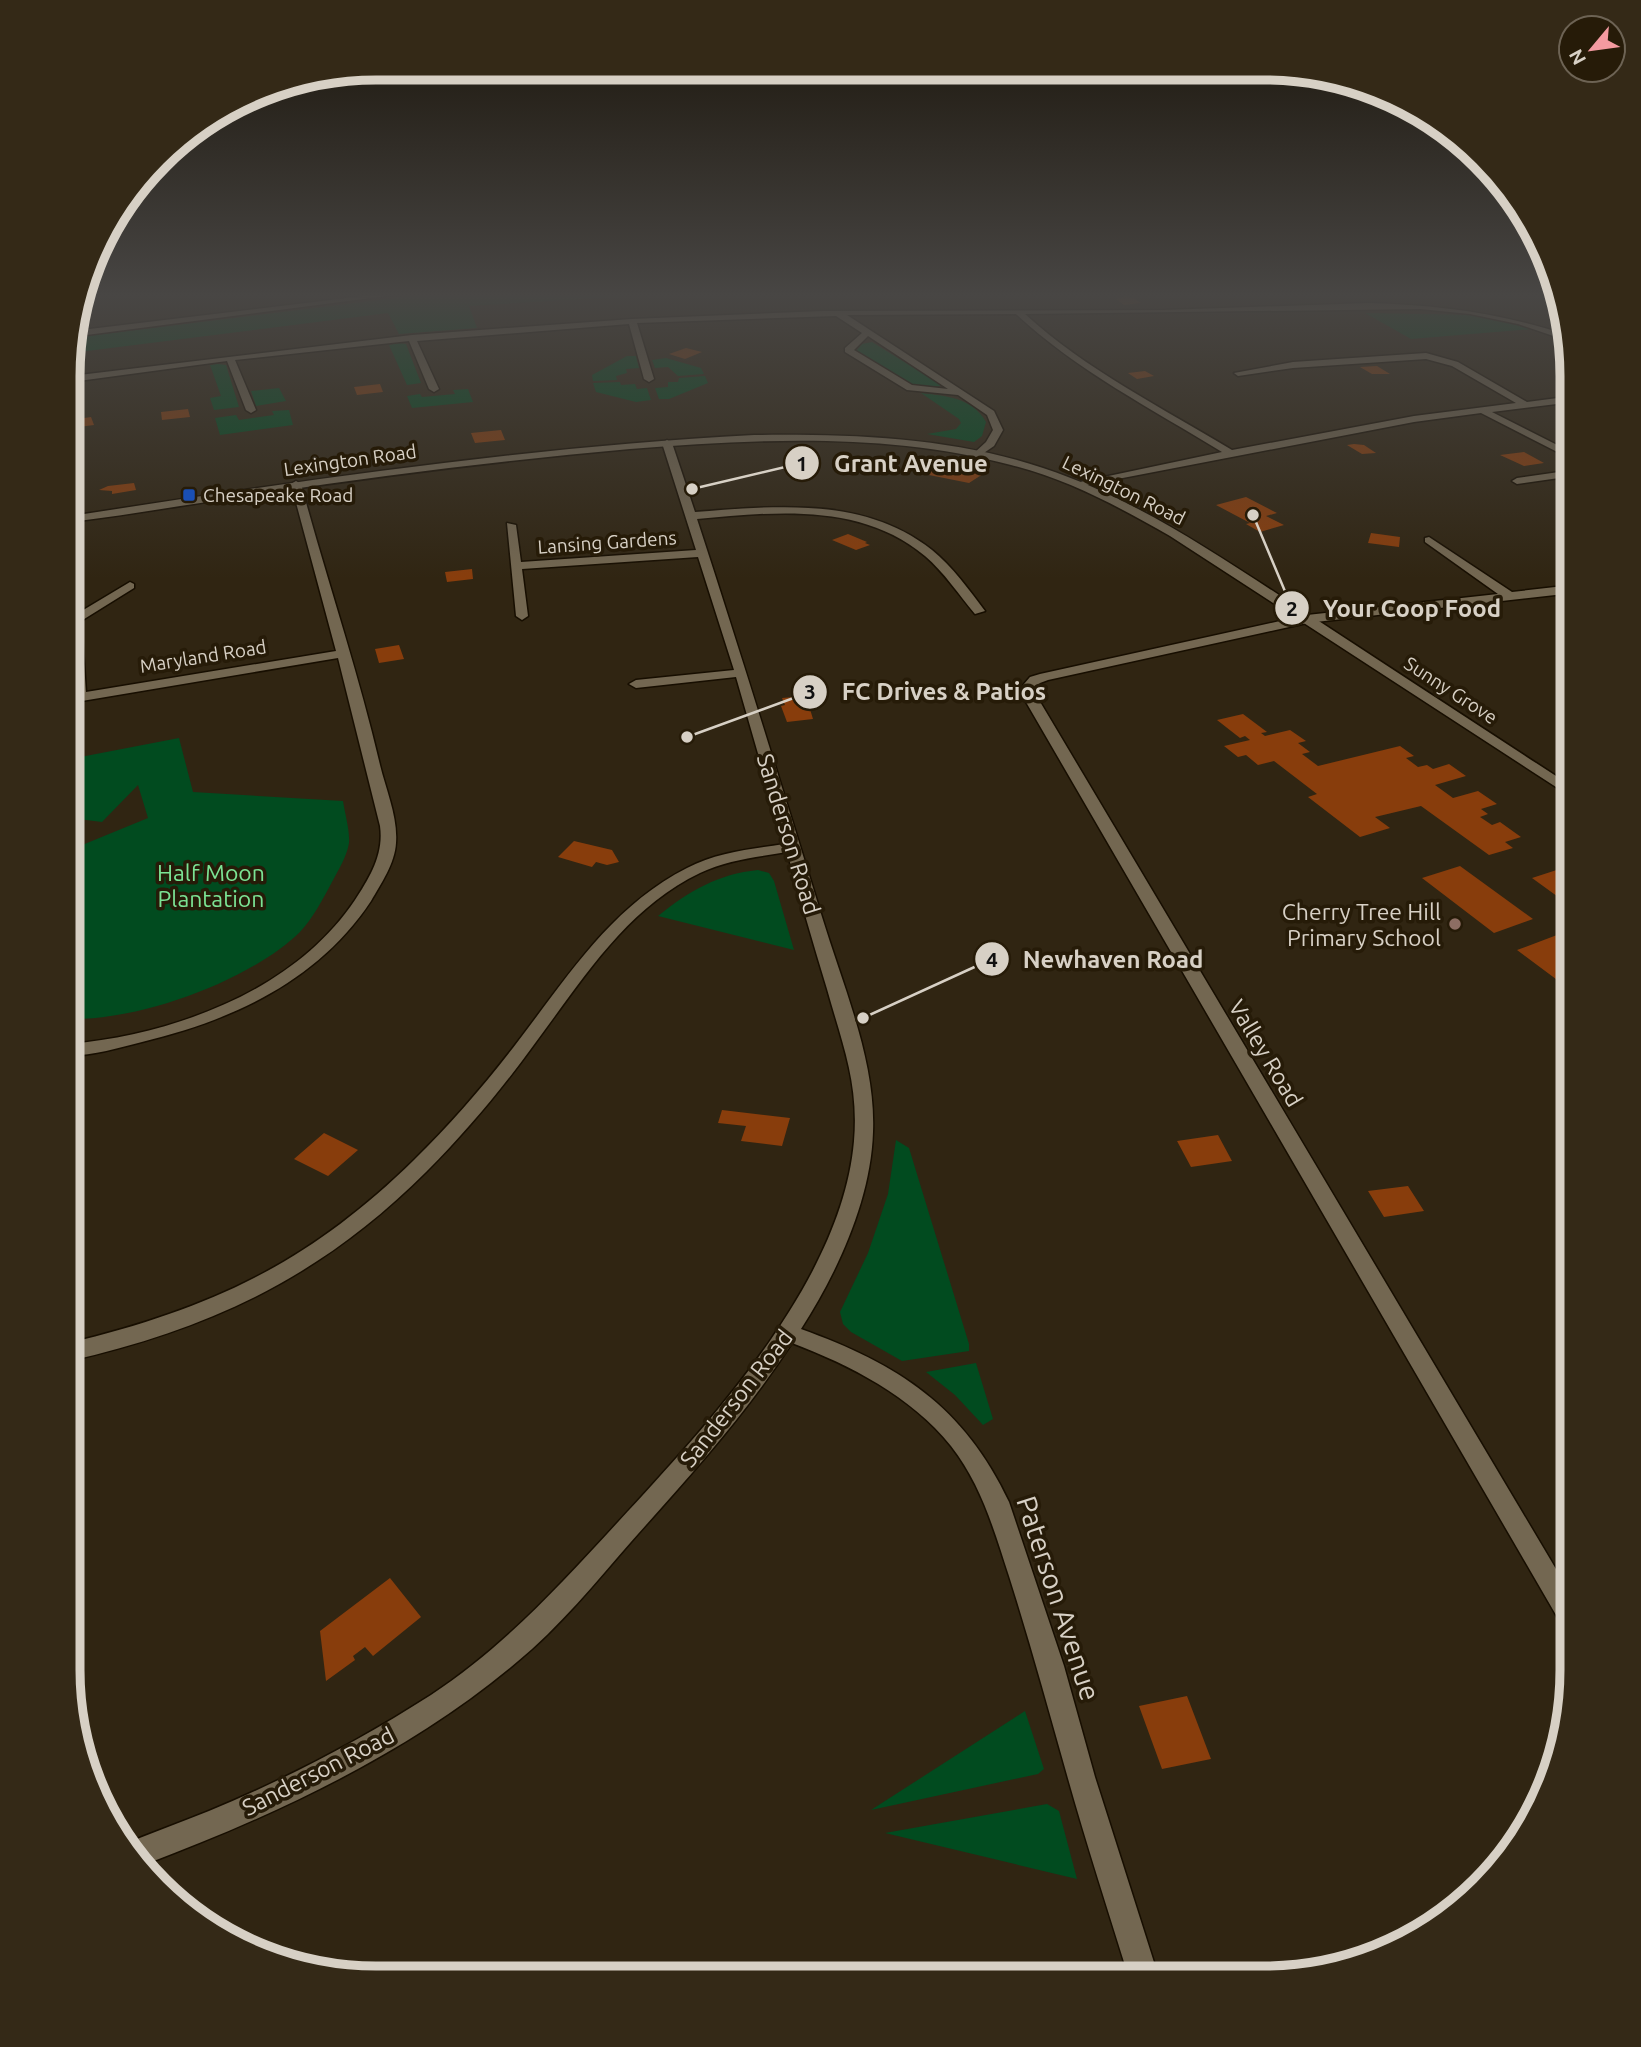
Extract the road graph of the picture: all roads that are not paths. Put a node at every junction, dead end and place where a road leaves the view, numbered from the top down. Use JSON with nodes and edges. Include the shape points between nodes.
{"nodes":[{"id":1,"x":242,"y":389,"type":"edge"},
{"id":2,"x":916,"y":389,"type":"edge"},
{"id":3,"x":958,"y":389,"type":"edge"},
{"id":4,"x":1124,"y":389,"type":"edge"},
{"id":5,"x":1497,"y":389,"type":"edge"},
{"id":6,"x":965,"y":393,"type":"junction"},
{"id":7,"x":1560,"y":400,"type":"edge"},
{"id":8,"x":1524,"y":404,"type":"junction"},
{"id":9,"x":251,"y":410,"type":"dead end"},
{"id":10,"x":1481,"y":410,"type":"junction"},
{"id":11,"x":667,"y":443,"type":"junction"},
{"id":12,"x":1560,"y":450,"type":"edge"},
{"id":13,"x":1230,"y":453,"type":"junction"},
{"id":14,"x":978,"y":454,"type":"junction"},
{"id":15,"x":1560,"y":475,"type":"edge"},
{"id":16,"x":1517,"y":481,"type":"dead end"},
{"id":17,"x":296,"y":484,"type":"junction"},
{"id":18,"x":1080,"y":485,"type":"junction"},
{"id":19,"x":689,"y":516,"type":"junction"},
{"id":20,"x":80,"y":518,"type":"edge"},
{"id":21,"x":511,"y":525,"type":"dead end"},
{"id":22,"x":1429,"y":540,"type":"dead end"},
{"id":23,"x":701,"y":553,"type":"junction"},
{"id":24,"x":516,"y":566,"type":"junction"},
{"id":25,"x":131,"y":586,"type":"dead end"},
{"id":26,"x":1560,"y":590,"type":"edge"},
{"id":27,"x":1509,"y":596,"type":"junction"},
{"id":28,"x":979,"y":611,"type":"dead end"},
{"id":29,"x":80,"y":615,"type":"edge"},
{"id":30,"x":522,"y":616,"type":"dead end"},
{"id":31,"x":1307,"y":619,"type":"junction"},
{"id":32,"x":342,"y":654,"type":"junction"},
{"id":33,"x":741,"y":673,"type":"junction"},
{"id":34,"x":636,"y":684,"type":"dead end"},
{"id":35,"x":80,"y":697,"type":"edge"},
{"id":36,"x":1560,"y":785,"type":"edge"},
{"id":37,"x":791,"y":847,"type":"junction"},
{"id":38,"x":80,"y":1048,"type":"edge"},
{"id":39,"x":788,"y":1333,"type":"junction"},
{"id":40,"x":80,"y":1349,"type":"edge"},
{"id":41,"x":1560,"y":1599,"type":"edge"},
{"id":42,"x":142,"y":1851,"type":"edge"},
{"id":43,"x":1140,"y":1966,"type":"edge"}],
"edges":[{"from":1,"to":9,"type":"street"},
{"from":2,"to":6,"type":"street"},
{"from":3,"to":6,"type":"street"},
{"from":4,"to":13,"type":"street"},
{"from":5,"to":8,"type":"street"},
{"from":6,"to":14,"type":"street","via":[[991,413],[998,425],[996,435]]},
{"from":7,"to":8,"type":"street"},
{"from":8,"to":10,"type":"street"},
{"from":10,"to":12,"type":"street"},
{"from":10,"to":13,"type":"street"},
{"from":11,"to":14,"type":"street","name":"Lexington Road","via":[[863,439]]},
{"from":11,"to":17,"type":"street","name":"Lexington Road"},
{"from":11,"to":19,"type":"street","name":"Sanderson Road"},
{"from":13,"to":18,"type":"street"},
{"from":14,"to":18,"type":"street","name":"Lexington Road"},
{"from":15,"to":16,"type":"street"},
{"from":17,"to":20,"type":"street","name":"Lexington Road"},
{"from":17,"to":32,"type":"street"},
{"from":18,"to":31,"type":"street","name":"Lexington Road","via":[[1147,517]]},
{"from":19,"to":23,"type":"street","name":"Sanderson Road"},
{"from":19,"to":28,"type":"street","via":[[820,511],[890,528],[930,555]]},
{"from":21,"to":24,"type":"street","name":"Lansing Gardens"},
{"from":22,"to":27,"type":"street"},
{"from":23,"to":24,"type":"street","name":"Lansing Gardens"},
{"from":23,"to":33,"type":"street","name":"Sanderson Road"},
{"from":24,"to":30,"type":"street","name":"Lansing Gardens"},
{"from":25,"to":29,"type":"street"},
{"from":26,"to":27,"type":"street"},
{"from":27,"to":31,"type":"street"},
{"from":31,"to":36,"type":"street","name":"Sunny Grove"},
{"from":31,"to":41,"type":"street","name":"Valley Road","via":[[1045,677],[1026,690]]},
{"from":32,"to":35,"type":"street","name":"Maryland Road"},
{"from":32,"to":38,"type":"street","via":[[370,748],[389,848],[360,907],[310,962],[220,1013],[147,1036]]},
{"from":33,"to":34,"type":"street"},
{"from":33,"to":37,"type":"street","name":"Sanderson Road"},
{"from":37,"to":39,"type":"street","name":"Sanderson Road","via":[[863,1082],[865,1122],[848,1210]]},
{"from":37,"to":40,"type":"street","via":[[703,866],[640,907],[574,975],[508,1067],[420,1166],[372,1212],[330,1243],[223,1307],[145,1334]]},
{"from":39,"to":42,"type":"street","name":"Sanderson Road","via":[[692,1458],[534,1630],[441,1704],[382,1740],[205,1828]]},
{"from":39,"to":43,"type":"street","name":"Paterson Avenue","via":[[860,1363],[905,1389],[954,1433],[984,1478],[997,1502],[1051,1666]]}]}
